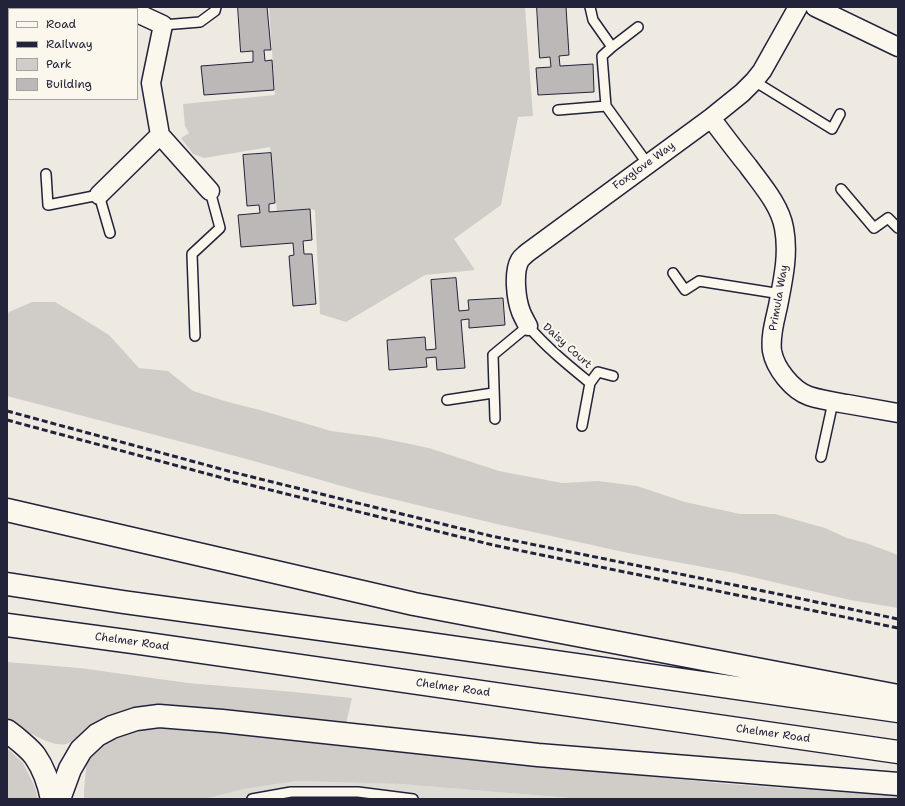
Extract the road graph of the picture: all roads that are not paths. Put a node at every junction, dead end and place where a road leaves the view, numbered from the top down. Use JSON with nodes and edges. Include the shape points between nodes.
{"nodes":[{"id":1,"x":216,"y":7,"type":"edge"},
{"id":2,"x":590,"y":7,"type":"edge"},
{"id":3,"x":798,"y":7,"type":"edge"},
{"id":4,"x":815,"y":7,"type":"edge"},
{"id":5,"x":138,"y":13,"type":"edge"},
{"id":6,"x":163,"y":25,"type":"junction"},
{"id":7,"x":638,"y":27,"type":"dead end"},
{"id":8,"x":612,"y":47,"type":"junction"},
{"id":9,"x":898,"y":47,"type":"edge"},
{"id":10,"x":754,"y":81,"type":"junction"},
{"id":11,"x":606,"y":106,"type":"junction"},
{"id":12,"x":558,"y":110,"type":"dead end"},
{"id":13,"x":840,"y":114,"type":"dead end"},
{"id":14,"x":711,"y":118,"type":"junction"},
{"id":15,"x":160,"y":135,"type":"junction"},
{"id":16,"x":647,"y":164,"type":"junction"},
{"id":17,"x":46,"y":174,"type":"dead end"},
{"id":18,"x":841,"y":189,"type":"dead end"},
{"id":19,"x":210,"y":191,"type":"joint"},
{"id":20,"x":99,"y":195,"type":"junction"},
{"id":21,"x":898,"y":228,"type":"edge"},
{"id":22,"x":110,"y":233,"type":"dead end"},
{"id":23,"x":673,"y":273,"type":"dead end"},
{"id":24,"x":781,"y":294,"type":"junction"},
{"id":25,"x":528,"y":326,"type":"junction"},
{"id":26,"x":195,"y":336,"type":"dead end"},
{"id":27,"x":614,"y":376,"type":"dead end"},
{"id":28,"x":590,"y":383,"type":"junction"},
{"id":29,"x":493,"y":393,"type":"junction"},
{"id":30,"x":447,"y":400,"type":"dead end"},
{"id":31,"x":833,"y":402,"type":"junction"},
{"id":32,"x":898,"y":413,"type":"edge"},
{"id":33,"x":495,"y":419,"type":"dead end"},
{"id":34,"x":582,"y":426,"type":"dead end"},
{"id":35,"x":820,"y":458,"type":"dead end"},
{"id":36,"x":7,"y":510,"type":"edge"},
{"id":37,"x":7,"y":584,"type":"edge"},
{"id":38,"x":7,"y":625,"type":"edge"},
{"id":39,"x":898,"y":696,"type":"edge"},
{"id":40,"x":898,"y":711,"type":"edge"},
{"id":41,"x":7,"y":731,"type":"edge"},
{"id":42,"x":898,"y":752,"type":"edge"},
{"id":43,"x":898,"y":784,"type":"edge"},
{"id":44,"x":52,"y":799,"type":"edge"},
{"id":45,"x":59,"y":799,"type":"edge"},
{"id":46,"x":252,"y":799,"type":"edge"},
{"id":47,"x":413,"y":799,"type":"edge"}],
"edges":[{"from":1,"to":6,"type":"lane","via":[[215,11],[200,22]]},
{"from":2,"to":8,"type":"lane","via":[[593,20]]},
{"from":3,"to":10,"type":"street","name":"Foxglove Way"},
{"from":4,"to":9,"type":"street"},
{"from":5,"to":6,"type":"street"},
{"from":6,"to":15,"type":"street","via":[[151,83]]},
{"from":7,"to":8,"type":"lane"},
{"from":8,"to":11,"type":"lane","via":[[602,56]]},
{"from":10,"to":13,"type":"lane","via":[[832,129]]},
{"from":10,"to":14,"type":"street","name":"Foxglove Way"},
{"from":11,"to":12,"type":"lane"},
{"from":11,"to":16,"type":"lane"},
{"from":14,"to":16,"type":"street","name":"Foxglove Way"},
{"from":14,"to":24,"type":"street","name":"Primula Way","via":[[765,189],[784,226],[786,261]]},
{"from":15,"to":19,"type":"street"},
{"from":15,"to":20,"type":"street"},
{"from":16,"to":25,"type":"street","name":"Foxglove Way","via":[[520,260],[516,280],[517,297]]},
{"from":17,"to":20,"type":"lane","via":[[48,205]]},
{"from":18,"to":21,"type":"lane","via":[[874,228],[888,218]]},
{"from":19,"to":26,"type":"lane","via":[[220,228],[192,254]]},
{"from":20,"to":22,"type":"lane"},
{"from":23,"to":24,"type":"lane","via":[[685,290],[699,281]]},
{"from":24,"to":31,"type":"street","name":"Primula Way","via":[[772,338],[772,351],[776,363],[796,388],[808,396]]},
{"from":25,"to":28,"type":"lane","name":"Daisy Court","via":[[553,353]]},
{"from":25,"to":29,"type":"lane","via":[[493,355]]},
{"from":27,"to":28,"type":"lane","name":"Daisy Court","via":[[598,372]]},
{"from":28,"to":34,"type":"lane","name":"Daisy Court"},
{"from":29,"to":30,"type":"lane"},
{"from":29,"to":33,"type":"lane"},
{"from":31,"to":32,"type":"street","name":"Primula Way"},
{"from":31,"to":35,"type":"lane"},
{"from":36,"to":39,"type":"main road","via":[[414,604]]},
{"from":37,"to":40,"type":"main road"},
{"from":38,"to":42,"type":"main road","name":"Chelmer Road"},
{"from":41,"to":44,"type":"main road","via":[[35,755],[48,782]]},
{"from":43,"to":45,"type":"main road","via":[[538,755],[159,716],[124,723],[97,735],[81,750],[70,769]]},
{"from":46,"to":47,"type":"lane","via":[[291,792],[358,792]]}]}
